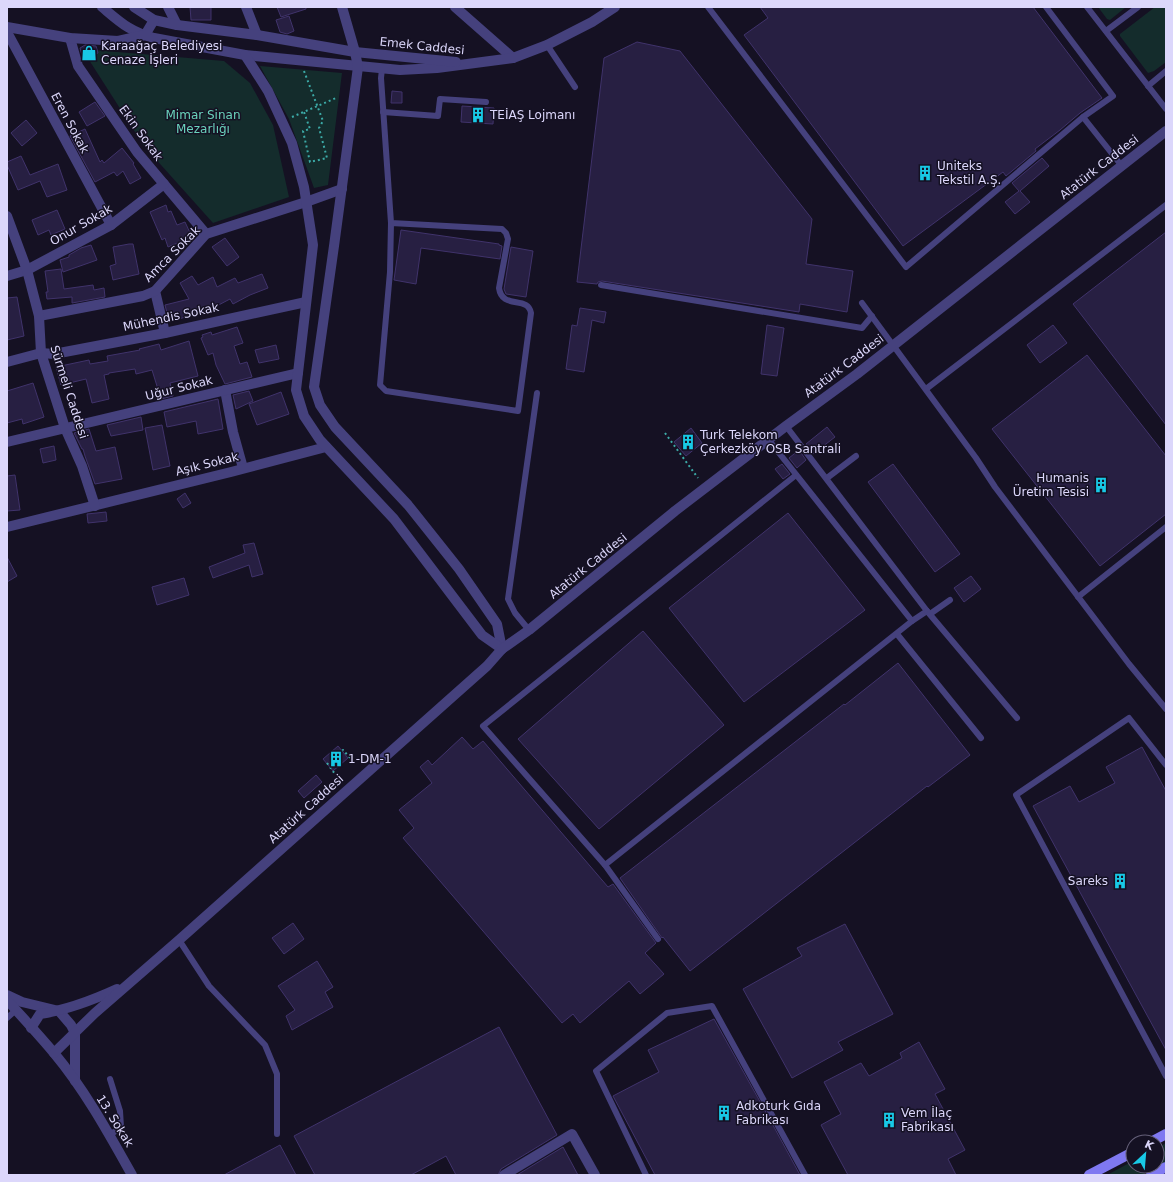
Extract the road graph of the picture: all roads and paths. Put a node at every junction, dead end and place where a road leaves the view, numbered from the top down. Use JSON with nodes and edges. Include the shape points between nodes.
{"nodes":[{"id":1,"x":102,"y":7,"type":"edge"},
{"id":2,"x":134,"y":7,"type":"edge"},
{"id":3,"x":168,"y":7,"type":"edge"},
{"id":4,"x":246,"y":7,"type":"edge"},
{"id":5,"x":342,"y":7,"type":"edge"},
{"id":6,"x":455,"y":7,"type":"edge"},
{"id":7,"x":615,"y":7,"type":"edge"},
{"id":8,"x":708,"y":7,"type":"edge"},
{"id":9,"x":1046,"y":7,"type":"edge"},
{"id":10,"x":1087,"y":7,"type":"edge"},
{"id":11,"x":1138,"y":7,"type":"edge"},
{"id":12,"x":154,"y":20,"type":"junction"},
{"id":13,"x":177,"y":25,"type":"junction"},
{"id":14,"x":7,"y":27,"type":"edge"},
{"id":15,"x":1106,"y":31,"type":"junction"},
{"id":16,"x":7,"y":32,"type":"edge"},
{"id":17,"x":256,"y":35,"type":"junction"},
{"id":18,"x":145,"y":36,"type":"junction"},
{"id":19,"x":70,"y":38,"type":"junction"},
{"id":20,"x":547,"y":45,"type":"junction"},
{"id":21,"x":355,"y":52,"type":"junction"},
{"id":22,"x":245,"y":55,"type":"junction"},
{"id":23,"x":513,"y":58,"type":"junction"},
{"id":24,"x":474,"y":64,"type":"junction"},
{"id":25,"x":358,"y":67,"type":"junction"},
{"id":26,"x":382,"y":69,"type":"junction"},
{"id":27,"x":303,"y":70,"type":"dead end"},
{"id":28,"x":1166,"y":71,"type":"edge"},
{"id":29,"x":1148,"y":86,"type":"junction"},
{"id":30,"x":575,"y":87,"type":"dead end"},
{"id":31,"x":336,"y":98,"type":"dead end"},
{"id":32,"x":486,"y":102,"type":"dead end"},
{"id":33,"x":317,"y":106,"type":"junction"},
{"id":34,"x":1166,"y":109,"type":"edge"},
{"id":35,"x":304,"y":112,"type":"junction"},
{"id":36,"x":383,"y":112,"type":"junction"},
{"id":37,"x":1083,"y":117,"type":"junction"},
{"id":38,"x":289,"y":118,"type":"dead end"},
{"id":39,"x":1166,"y":131,"type":"edge"},
{"id":40,"x":1121,"y":165,"type":"junction"},
{"id":41,"x":164,"y":184,"type":"junction"},
{"id":42,"x":342,"y":189,"type":"junction"},
{"id":43,"x":306,"y":202,"type":"junction"},
{"id":44,"x":1166,"y":205,"type":"edge"},
{"id":45,"x":7,"y":216,"type":"edge"},
{"id":46,"x":391,"y":223,"type":"junction"},
{"id":47,"x":111,"y":225,"type":"junction"},
{"id":48,"x":206,"y":234,"type":"junction"},
{"id":49,"x":27,"y":270,"type":"junction"},
{"id":50,"x":7,"y":276,"type":"edge"},
{"id":51,"x":601,"y":285,"type":"dead end"},
{"id":52,"x":155,"y":291,"type":"junction"},
{"id":53,"x":306,"y":302,"type":"junction"},
{"id":54,"x":862,"y":303,"type":"dead end"},
{"id":55,"x":39,"y":316,"type":"junction"},
{"id":56,"x":872,"y":316,"type":"junction"},
{"id":57,"x":165,"y":333,"type":"junction"},
{"id":58,"x":893,"y":345,"type":"junction"},
{"id":59,"x":41,"y":354,"type":"junction"},
{"id":60,"x":7,"y":362,"type":"edge"},
{"id":61,"x":298,"y":373,"type":"junction"},
{"id":62,"x":926,"y":389,"type":"junction"},
{"id":63,"x":225,"y":390,"type":"junction"},
{"id":64,"x":537,"y":393,"type":"dead end"},
{"id":65,"x":786,"y":426,"type":"junction"},
{"id":66,"x":65,"y":428,"type":"junction"},
{"id":67,"x":665,"y":433,"type":"dead end"},
{"id":68,"x":768,"y":440,"type":"junction"},
{"id":69,"x":7,"y":442,"type":"edge"},
{"id":70,"x":326,"y":447,"type":"junction"},
{"id":71,"x":856,"y":456,"type":"dead end"},
{"id":72,"x":243,"y":468,"type":"junction"},
{"id":73,"x":796,"y":475,"type":"junction"},
{"id":74,"x":698,"y":478,"type":"dead end"},
{"id":75,"x":827,"y":478,"type":"junction"},
{"id":76,"x":94,"y":506,"type":"junction"},
{"id":77,"x":1166,"y":527,"type":"edge"},
{"id":78,"x":7,"y":528,"type":"edge"},
{"id":79,"x":1078,"y":597,"type":"junction"},
{"id":80,"x":950,"y":600,"type":"dead end"},
{"id":81,"x":929,"y":612,"type":"junction"},
{"id":82,"x":912,"y":621,"type":"junction"},
{"id":83,"x":529,"y":630,"type":"junction"},
{"id":84,"x":897,"y":634,"type":"junction"},
{"id":85,"x":502,"y":649,"type":"junction"},
{"id":86,"x":1166,"y":710,"type":"edge"},
{"id":87,"x":1017,"y":718,"type":"dead end"},
{"id":88,"x":981,"y":738,"type":"dead end"},
{"id":89,"x":342,"y":750,"type":"dead end"},
{"id":90,"x":352,"y":760,"type":"dead end"},
{"id":91,"x":327,"y":763,"type":"dead end"},
{"id":92,"x":1166,"y":765,"type":"edge"},
{"id":93,"x":335,"y":774,"type":"dead end"},
{"id":94,"x":605,"y":865,"type":"junction"},
{"id":95,"x":658,"y":939,"type":"dead end"},
{"id":96,"x":179,"y":940,"type":"junction"},
{"id":97,"x":128,"y":984,"type":"junction"},
{"id":98,"x":7,"y":995,"type":"edge"},
{"id":99,"x":7,"y":1000,"type":"edge"},
{"id":100,"x":16,"y":1010,"type":"junction"},
{"id":101,"x":59,"y":1011,"type":"junction"},
{"id":102,"x":7,"y":1018,"type":"edge"},
{"id":103,"x":31,"y":1028,"type":"junction"},
{"id":104,"x":75,"y":1033,"type":"junction"},
{"id":105,"x":54,"y":1054,"type":"junction"},
{"id":106,"x":1166,"y":1076,"type":"edge"},
{"id":107,"x":110,"y":1079,"type":"dead end"},
{"id":108,"x":75,"y":1081,"type":"junction"},
{"id":109,"x":110,"y":1134,"type":"junction"},
{"id":110,"x":277,"y":1134,"type":"dead end"},
{"id":111,"x":1125,"y":1156,"type":"edge"},
{"id":112,"x":1166,"y":1167,"type":"edge"},
{"id":113,"x":132,"y":1175,"type":"edge"},
{"id":114,"x":504,"y":1175,"type":"edge"},
{"id":115,"x":595,"y":1175,"type":"edge"},
{"id":116,"x":646,"y":1175,"type":"edge"},
{"id":117,"x":805,"y":1175,"type":"edge"},
{"id":118,"x":1089,"y":1175,"type":"edge"},
{"id":119,"x":1151,"y":1175,"type":"edge"}],
"edges":[{"from":1,"to":18,"type":"street","name":"Emek Caddesi","via":[[128,28]]},
{"from":2,"to":12,"type":"street","name":"Emek Caddesi"},
{"from":3,"to":13,"type":"street"},
{"from":4,"to":17,"type":"street"},
{"from":5,"to":21,"type":"street"},
{"from":6,"to":23,"type":"street"},
{"from":7,"to":20,"type":"street"},
{"from":8,"to":37,"type":"lane","via":[[906,266]]},
{"from":9,"to":37,"type":"lane","via":[[1113,96]]},
{"from":10,"to":15,"type":"lane"},
{"from":11,"to":15,"type":"lane"},
{"from":12,"to":13,"type":"street","name":"Emek Caddesi"},
{"from":12,"to":18,"type":"street"},
{"from":13,"to":17,"type":"street","name":"Emek Caddesi"},
{"from":14,"to":19,"type":"street"},
{"from":15,"to":29,"type":"lane"},
{"from":16,"to":47,"type":"street","name":"Eren Sokak"},
{"from":17,"to":21,"type":"street","name":"Emek Caddesi"},
{"from":18,"to":19,"type":"street","via":[[118,41]]},
{"from":18,"to":22,"type":"street","name":"Emek Caddesi"},
{"from":19,"to":41,"type":"street","name":"Ekin Sokak","via":[[78,66],[137,152]]},
{"from":20,"to":23,"type":"street"},
{"from":20,"to":30,"type":"lane"},
{"from":21,"to":24,"type":"street","name":"Emek Caddesi"},
{"from":21,"to":25,"type":"street"},
{"from":22,"to":25,"type":"street","name":"Emek Caddesi"},
{"from":22,"to":43,"type":"street","via":[[268,91],[292,143]]},
{"from":23,"to":24,"type":"street"},
{"from":24,"to":26,"type":"street","name":"Emek Caddesi","via":[[415,70]]},
{"from":25,"to":26,"type":"street","name":"Emek Caddesi"},
{"from":25,"to":42,"type":"street"},
{"from":26,"to":36,"type":"lane"},
{"from":27,"to":33,"type":"path"},
{"from":28,"to":29,"type":"lane"},
{"from":29,"to":34,"type":"lane"},
{"from":31,"to":33,"type":"path"},
{"from":32,"to":36,"type":"lane","via":[[440,99],[438,116]]},
{"from":33,"to":35,"type":"path"},
{"from":33,"to":35,"type":"path","via":[[323,121],[319,128],[327,158],[310,162],[303,131],[310,129]]},
{"from":35,"to":38,"type":"path"},
{"from":36,"to":46,"type":"lane"},
{"from":37,"to":40,"type":"lane"},
{"from":39,"to":40,"type":"street","name":"Atatürk Caddesi"},
{"from":40,"to":58,"type":"street","name":"Atatürk Caddesi"},
{"from":41,"to":47,"type":"street","name":"Onur Sokak"},
{"from":41,"to":48,"type":"street","name":"Ekin Sokak"},
{"from":42,"to":43,"type":"street","name":"Amca Sokak"},
{"from":42,"to":85,"type":"street","via":[[314,387],[320,405],[335,427],[408,505],[459,569],[498,624]]},
{"from":43,"to":48,"type":"street","name":"Amca Sokak"},
{"from":43,"to":53,"type":"street","via":[[313,245]]},
{"from":44,"to":62,"type":"lane"},
{"from":45,"to":49,"type":"street","name":"Sürmeli Caddesi"},
{"from":46,"to":46,"type":"lane","via":[[502,229],[506,233],[508,239],[500,293],[509,301],[527,305],[531,313],[518,411],[386,391],[380,385],[390,272]]},
{"from":47,"to":49,"type":"street","name":"Onur Sokak"},
{"from":48,"to":52,"type":"street","name":"Amca Sokak"},
{"from":49,"to":50,"type":"street","name":"Onur Sokak"},
{"from":49,"to":55,"type":"street","name":"Sürmeli Caddesi"},
{"from":51,"to":56,"type":"lane","via":[[862,328]]},
{"from":52,"to":55,"type":"street","name":"Amca Sokak","via":[[143,296]]},
{"from":52,"to":57,"type":"street"},
{"from":53,"to":57,"type":"street","name":"Mühendis Sokak"},
{"from":53,"to":61,"type":"street"},
{"from":54,"to":56,"type":"lane"},
{"from":55,"to":59,"type":"street","name":"Sürmeli Caddesi"},
{"from":56,"to":58,"type":"lane"},
{"from":57,"to":59,"type":"street","name":"Mühendis Sokak","via":[[54,354]]},
{"from":58,"to":62,"type":"lane"},
{"from":58,"to":65,"type":"street","name":"Atatürk Caddesi"},
{"from":59,"to":60,"type":"street"},
{"from":59,"to":66,"type":"street","name":"Sürmeli Caddesi"},
{"from":61,"to":63,"type":"street","name":"Uğur Sokak"},
{"from":61,"to":70,"type":"street","via":[[296,390],[304,416]]},
{"from":62,"to":79,"type":"lane","via":[[995,487]]},
{"from":63,"to":66,"type":"street","name":"Uğur Sokak"},
{"from":63,"to":72,"type":"street"},
{"from":64,"to":83,"type":"lane","via":[[508,599],[515,613]]},
{"from":65,"to":68,"type":"street","name":"Atatürk Caddesi"},
{"from":65,"to":75,"type":"lane"},
{"from":66,"to":69,"type":"street","name":"Uğur Sokak"},
{"from":66,"to":76,"type":"street","name":"Sürmeli Caddesi","via":[[82,466]]},
{"from":67,"to":74,"type":"path"},
{"from":68,"to":73,"type":"lane"},
{"from":68,"to":83,"type":"street","name":"Atatürk Caddesi","via":[[675,511]]},
{"from":70,"to":72,"type":"street","name":"Aşık Sokak"},
{"from":70,"to":85,"type":"street","via":[[394,519],[482,635]]},
{"from":71,"to":75,"type":"lane"},
{"from":72,"to":76,"type":"street","name":"Aşık Sokak"},
{"from":73,"to":82,"type":"lane"},
{"from":73,"to":94,"type":"lane","via":[[483,726]]},
{"from":75,"to":81,"type":"lane"},
{"from":76,"to":78,"type":"street","name":"Aşık Sokak"},
{"from":77,"to":79,"type":"lane"},
{"from":79,"to":86,"type":"lane"},
{"from":80,"to":81,"type":"lane"},
{"from":81,"to":82,"type":"lane"},
{"from":81,"to":87,"type":"lane"},
{"from":82,"to":84,"type":"lane"},
{"from":83,"to":85,"type":"street","name":"Atatürk Caddesi"},
{"from":84,"to":88,"type":"lane"},
{"from":84,"to":94,"type":"lane"},
{"from":85,"to":96,"type":"street","name":"Atatürk Caddesi","via":[[487,666]]},
{"from":89,"to":90,"type":"path"},
{"from":91,"to":93,"type":"path"},
{"from":92,"to":106,"type":"lane","via":[[1129,718],[1016,795]]},
{"from":94,"to":95,"type":"lane"},
{"from":96,"to":97,"type":"street","name":"Atatürk Caddesi"},
{"from":96,"to":110,"type":"lane","via":[[209,986],[266,1045],[277,1074]]},
{"from":97,"to":101,"type":"street"},
{"from":97,"to":104,"type":"street","name":"Atatürk Caddesi"},
{"from":98,"to":101,"type":"street","via":[[22,1002]]},
{"from":99,"to":100,"type":"street","name":"13. Sokak"},
{"from":100,"to":102,"type":"lane"},
{"from":100,"to":103,"type":"street","name":"13. Sokak"},
{"from":101,"to":103,"type":"street","via":[[40,1014]]},
{"from":101,"to":104,"type":"street"},
{"from":103,"to":105,"type":"street","name":"13. Sokak"},
{"from":104,"to":105,"type":"street","name":"Atatürk Caddesi"},
{"from":104,"to":108,"type":"street"},
{"from":105,"to":108,"type":"street","name":"13. Sokak"},
{"from":107,"to":109,"type":"lane","via":[[120,1111],[121,1128]]},
{"from":108,"to":109,"type":"street","name":"13. Sokak"},
{"from":109,"to":113,"type":"street","name":"13. Sokak"},
{"from":111,"to":118,"type":"main road"},
{"from":112,"to":119,"type":"main road"},
{"from":114,"to":115,"type":"street","via":[[572,1134]]},
{"from":116,"to":117,"type":"lane","via":[[596,1071],[666,1013],[712,1006]]}]}
